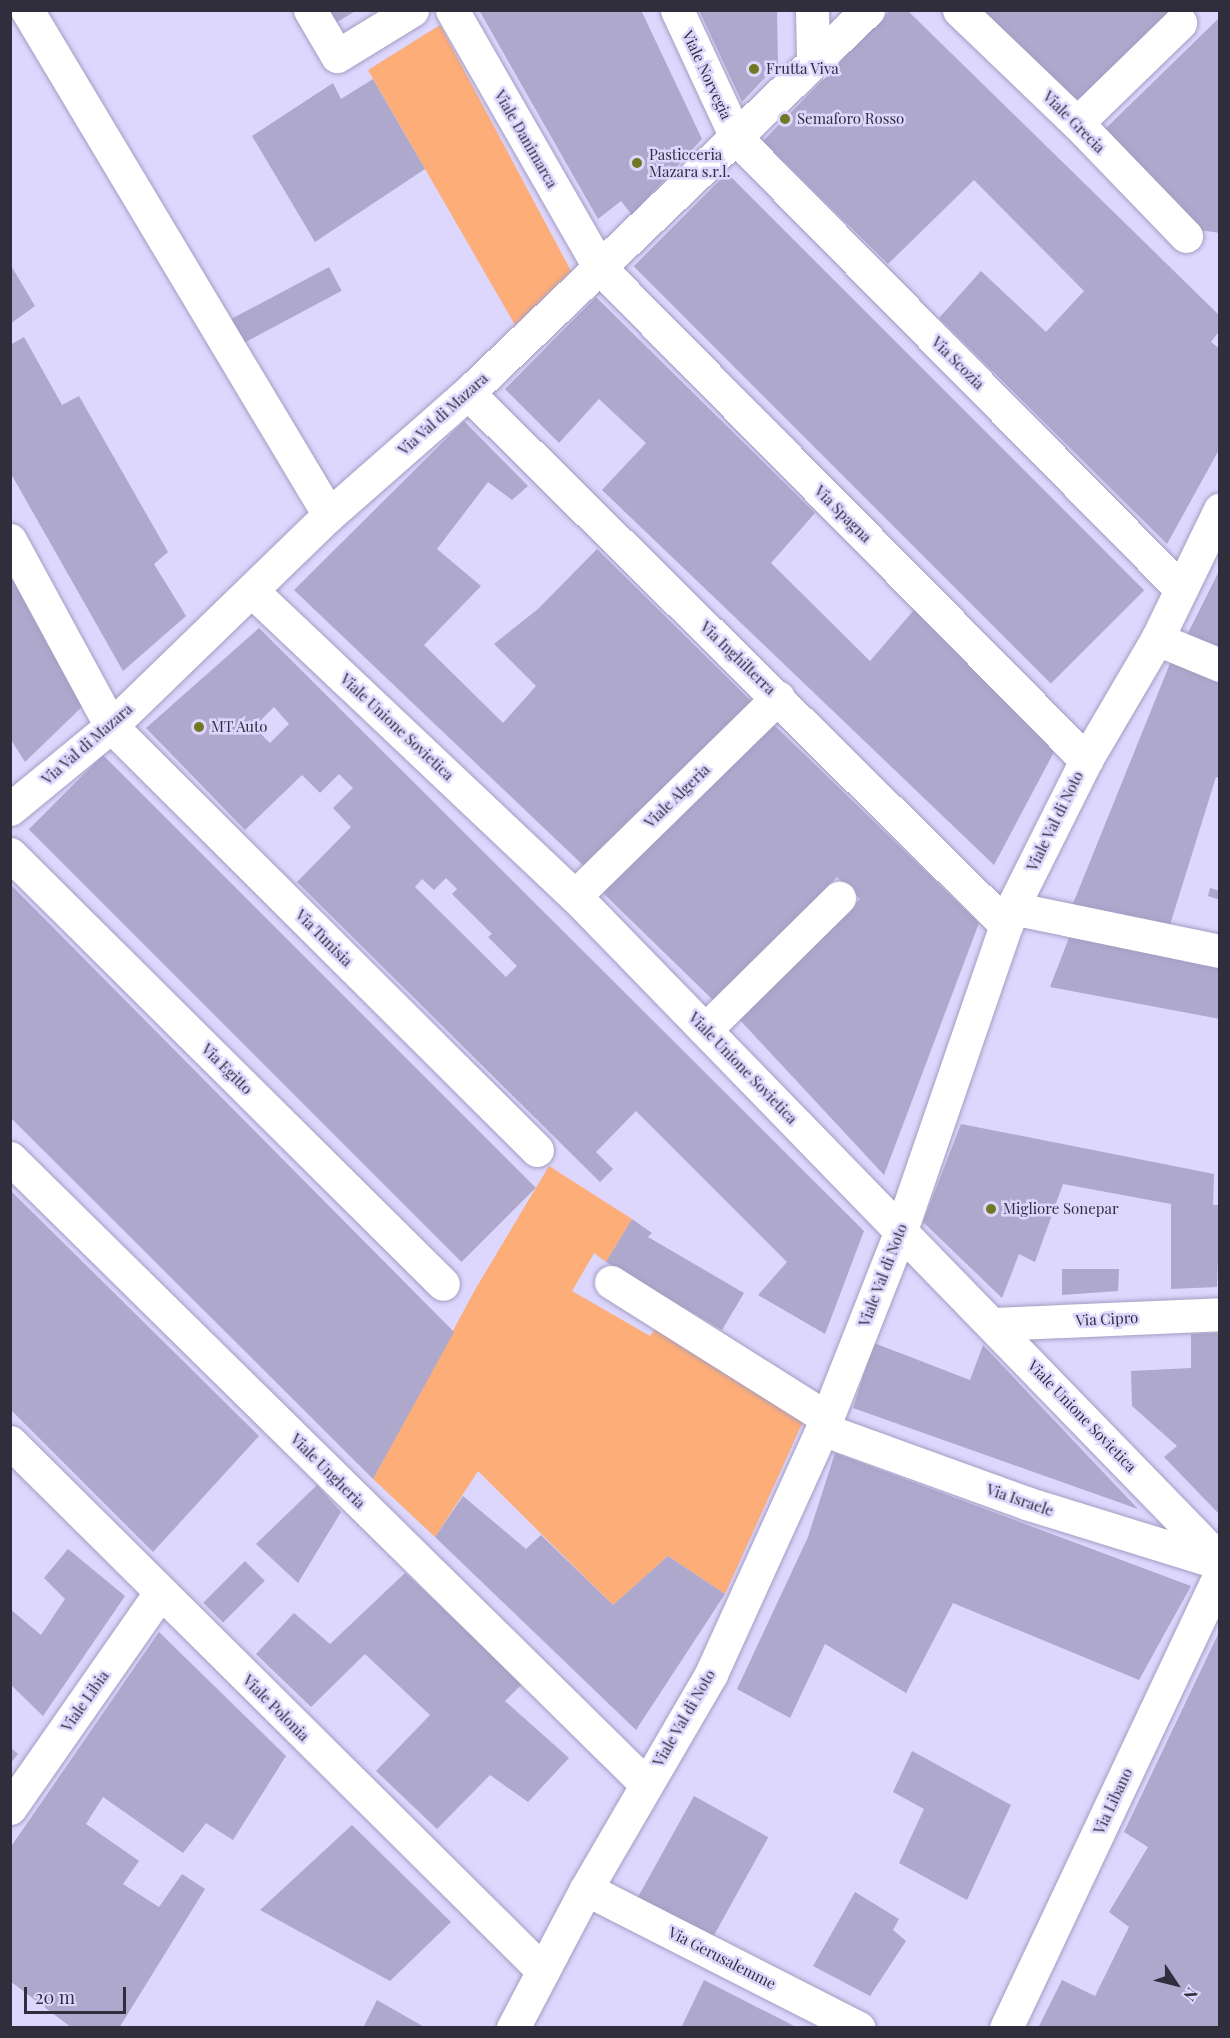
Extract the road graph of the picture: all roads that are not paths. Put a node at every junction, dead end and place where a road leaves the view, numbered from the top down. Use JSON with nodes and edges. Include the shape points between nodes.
{"nodes":[{"id":1,"x":27,"y":10,"type":"edge"},
{"id":2,"x":310,"y":10,"type":"edge"},
{"id":3,"x":412,"y":10,"type":"edge"},
{"id":4,"x":452,"y":10,"type":"edge"},
{"id":5,"x":677,"y":10,"type":"edge"},
{"id":6,"x":812,"y":10,"type":"edge"},
{"id":7,"x":868,"y":10,"type":"edge"},
{"id":8,"x":959,"y":10,"type":"edge"},
{"id":9,"x":1180,"y":22,"type":"dead end"},
{"id":10,"x":813,"y":59,"type":"junction"},
{"id":11,"x":1077,"y":123,"type":"junction"},
{"id":12,"x":736,"y":139,"type":"junction"},
{"id":13,"x":1186,"y":236,"type":"dead end"},
{"id":14,"x":600,"y":268,"type":"junction"},
{"id":15,"x":468,"y":393,"type":"junction"},
{"id":16,"x":1220,"y":509,"type":"edge"},
{"id":17,"x":328,"y":515,"type":"junction"},
{"id":18,"x":10,"y":540,"type":"edge"},
{"id":19,"x":1179,"y":587,"type":"junction"},
{"id":20,"x":252,"y":591,"type":"junction"},
{"id":21,"x":1157,"y":639,"type":"junction"},
{"id":22,"x":1220,"y":665,"type":"edge"},
{"id":23,"x":778,"y":697,"type":"junction"},
{"id":24,"x":111,"y":726,"type":"junction"},
{"id":25,"x":1086,"y":760,"type":"junction"},
{"id":26,"x":10,"y":809,"type":"edge"},
{"id":27,"x":10,"y":854,"type":"edge"},
{"id":28,"x":575,"y":896,"type":"junction"},
{"id":29,"x":839,"y":898,"type":"dead end"},
{"id":30,"x":1009,"y":916,"type":"junction"},
{"id":31,"x":1220,"y":951,"type":"edge"},
{"id":32,"x":706,"y":1029,"type":"junction"},
{"id":33,"x":537,"y":1150,"type":"dead end"},
{"id":34,"x":10,"y":1158,"type":"edge"},
{"id":35,"x":901,"y":1230,"type":"junction"},
{"id":36,"x":611,"y":1282,"type":"dead end"},
{"id":37,"x":443,"y":1284,"type":"dead end"},
{"id":38,"x":1220,"y":1314,"type":"edge"},
{"id":39,"x":994,"y":1324,"type":"junction"},
{"id":40,"x":825,"y":1424,"type":"junction"},
{"id":41,"x":10,"y":1442,"type":"edge"},
{"id":42,"x":1220,"y":1562,"type":"edge"},
{"id":43,"x":1220,"y":1574,"type":"edge"},
{"id":44,"x":160,"y":1593,"type":"junction"},
{"id":45,"x":646,"y":1784,"type":"junction"},
{"id":46,"x":10,"y":1808,"type":"edge"},
{"id":47,"x":586,"y":1889,"type":"junction"},
{"id":48,"x":543,"y":1971,"type":"junction"},
{"id":49,"x":513,"y":2028,"type":"edge"},
{"id":50,"x":859,"y":2028,"type":"edge"},
{"id":51,"x":1006,"y":2028,"type":"edge"}],
"edges":[{"from":1,"to":17,"type":"street"},
{"from":2,"to":3,"type":"street","via":[[338,56]]},
{"from":4,"to":14,"type":"street","name":"Viale Danimarca"},
{"from":5,"to":12,"type":"street","name":"Viale Norvegia"},
{"from":6,"to":10,"type":"street"},
{"from":7,"to":10,"type":"street","name":"Via Val di Mazara"},
{"from":8,"to":11,"type":"street","name":"Viale Grecia"},
{"from":9,"to":11,"type":"street"},
{"from":10,"to":12,"type":"street","name":"Via Val di Mazara"},
{"from":11,"to":13,"type":"street","name":"Viale Grecia"},
{"from":12,"to":14,"type":"street","name":"Via Val di Mazara"},
{"from":12,"to":19,"type":"street","name":"Via Scozia"},
{"from":14,"to":15,"type":"street","name":"Via Val di Mazara"},
{"from":14,"to":25,"type":"street","name":"Via Spagna"},
{"from":15,"to":17,"type":"street","name":"Via Val di Mazara"},
{"from":15,"to":23,"type":"street","name":"Via Inghilterra"},
{"from":16,"to":19,"type":"street","name":"Viale Val di Noto"},
{"from":17,"to":20,"type":"street","name":"Via Val di Mazara"},
{"from":18,"to":24,"type":"street","name":"Via Tunisia"},
{"from":19,"to":21,"type":"street","name":"Viale Val di Noto"},
{"from":20,"to":24,"type":"street","name":"Via Val di Mazara"},
{"from":20,"to":28,"type":"street","name":"Viale Unione Sovietica"},
{"from":21,"to":22,"type":"street"},
{"from":21,"to":25,"type":"street","name":"Viale Val di Noto"},
{"from":23,"to":28,"type":"street","name":"Viale Algeria"},
{"from":23,"to":30,"type":"street","name":"Via Inghilterra"},
{"from":24,"to":26,"type":"street","name":"Via Val di Mazara"},
{"from":24,"to":33,"type":"street","name":"Via Tunisia"},
{"from":25,"to":30,"type":"street","name":"Viale Val di Noto"},
{"from":27,"to":37,"type":"street","name":"Via Egitto"},
{"from":28,"to":32,"type":"street","name":"Viale Unione Sovietica"},
{"from":29,"to":32,"type":"street"},
{"from":30,"to":31,"type":"street"},
{"from":30,"to":35,"type":"street","name":"Viale Val di Noto"},
{"from":32,"to":35,"type":"street","name":"Viale Unione Sovietica"},
{"from":34,"to":45,"type":"street","name":"Viale Ungheria"},
{"from":35,"to":39,"type":"street","name":"Viale Unione Sovietica"},
{"from":35,"to":40,"type":"street","name":"Viale Val di Noto"},
{"from":36,"to":40,"type":"street","name":"Via Israele"},
{"from":38,"to":39,"type":"street","name":"Via Cipro"},
{"from":39,"to":42,"type":"street","name":"Viale Unione Sovietica"},
{"from":40,"to":42,"type":"street","name":"Via Israele","via":[[1026,1503]]},
{"from":40,"to":45,"type":"street","name":"Viale Val di Noto","via":[[711,1674]]},
{"from":41,"to":44,"type":"street","name":"Viale Polonia"},
{"from":43,"to":51,"type":"street","name":"Via Libano"},
{"from":44,"to":46,"type":"street","name":"Viale Libia"},
{"from":44,"to":48,"type":"street","name":"Viale Polonia"},
{"from":45,"to":47,"type":"street","name":"Viale Val di Noto"},
{"from":47,"to":48,"type":"street","name":"Viale Val di Noto"},
{"from":47,"to":50,"type":"street","name":"Via Gerusalemme"},
{"from":48,"to":49,"type":"street","name":"Viale Val di Noto"}]}
